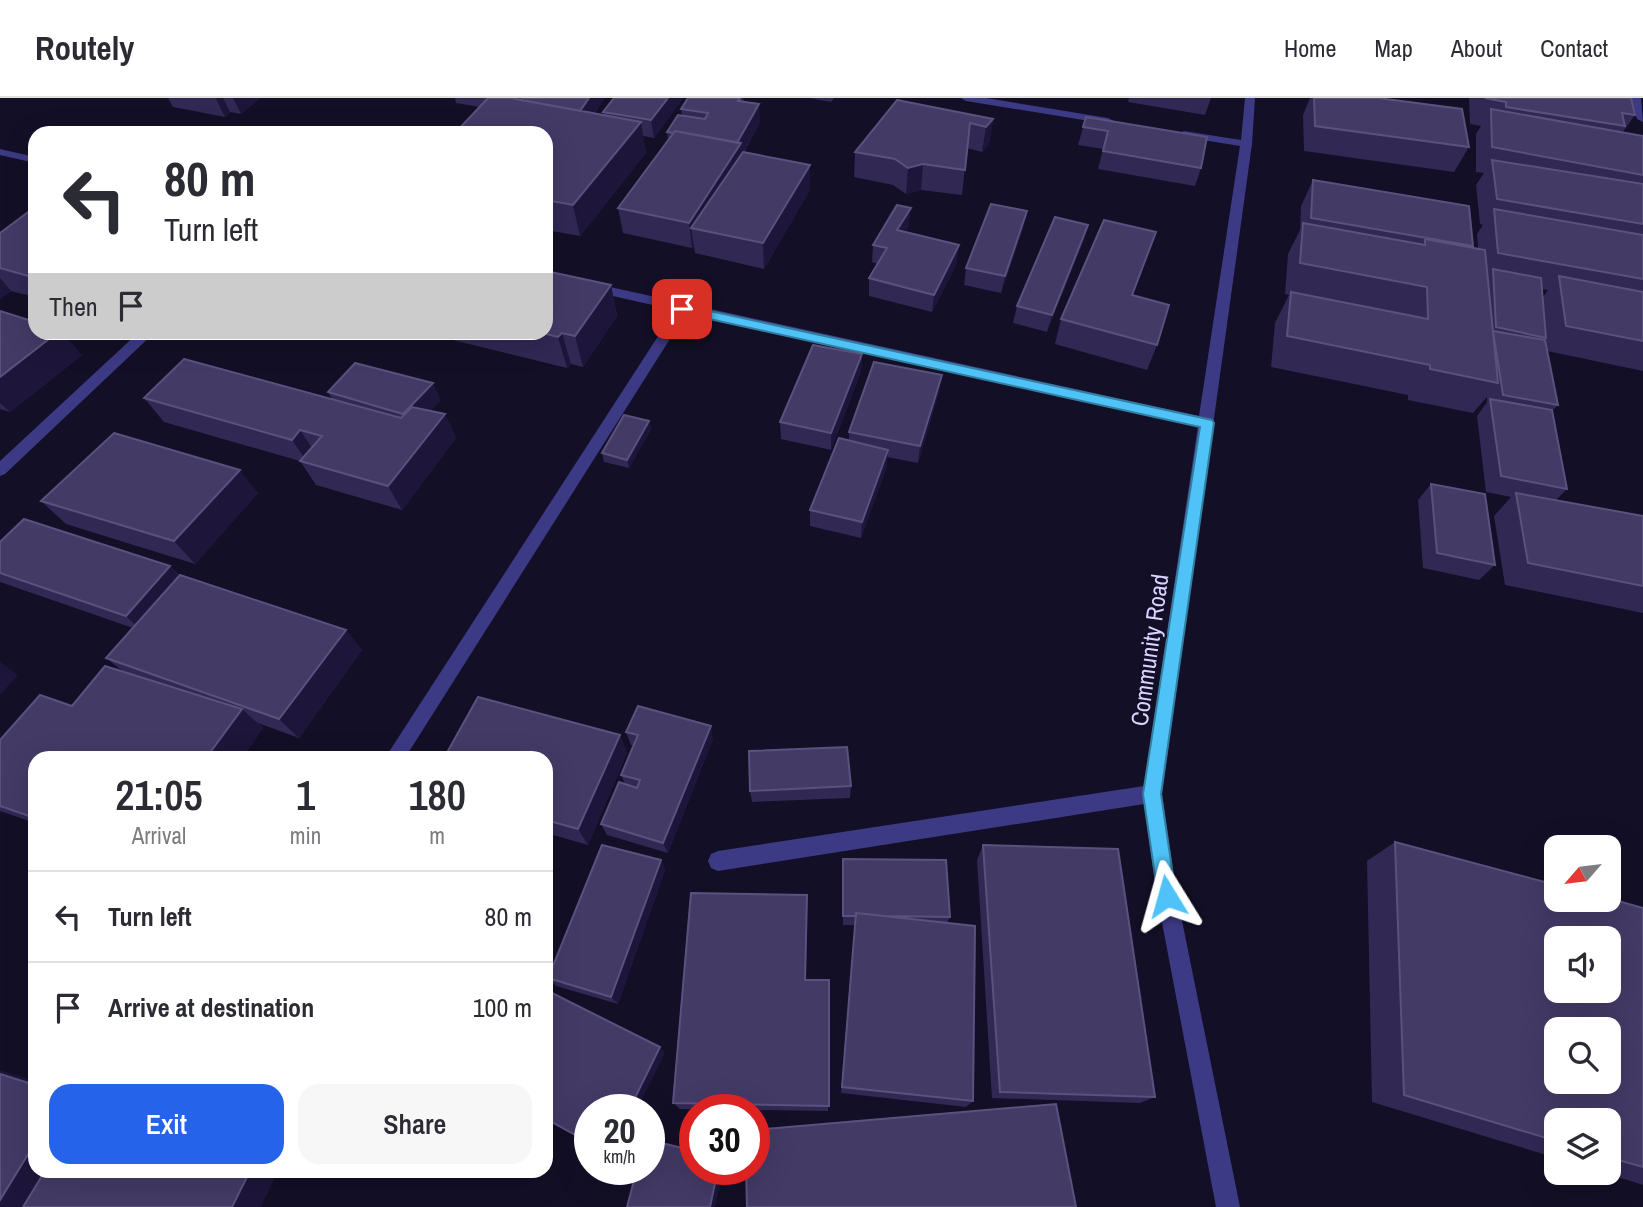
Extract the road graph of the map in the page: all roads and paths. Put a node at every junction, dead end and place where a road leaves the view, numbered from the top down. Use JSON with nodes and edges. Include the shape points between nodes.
{"nodes":[{"id":1,"x":966,"y":98,"type":"edge"},
{"id":2,"x":1250,"y":98,"type":"edge"},
{"id":3,"x":1636,"y":98,"type":"edge"},
{"id":4,"x":1643,"y":119,"type":"edge"},
{"id":5,"x":1126,"y":124,"type":"edge"},
{"id":6,"x":1166,"y":131,"type":"edge"},
{"id":7,"x":1247,"y":144,"type":"junction"},
{"id":8,"x":0,"y":152,"type":"edge"},
{"id":9,"x":28,"y":158,"type":"edge"},
{"id":10,"x":553,"y":279,"type":"edge"},
{"id":11,"x":682,"y":309,"type":"junction"},
{"id":12,"x":140,"y":340,"type":"edge"},
{"id":13,"x":1207,"y":423,"type":"junction"},
{"id":14,"x":0,"y":470,"type":"edge"},
{"id":15,"x":398,"y":751,"type":"edge"},
{"id":16,"x":1152,"y":794,"type":"junction"},
{"id":17,"x":718,"y":861,"type":"dead end"},
{"id":18,"x":1228,"y":1207,"type":"edge"}],
"edges":[{"from":1,"to":5,"type":"street"},
{"from":2,"to":7,"type":"street","name":"Community Road"},
{"from":3,"to":4,"type":"street"},
{"from":6,"to":7,"type":"street"},
{"from":7,"to":13,"type":"street","name":"Community Road"},
{"from":8,"to":9,"type":"street"},
{"from":10,"to":11,"type":"street"},
{"from":11,"to":13,"type":"street"},
{"from":11,"to":15,"type":"street"},
{"from":12,"to":14,"type":"street"},
{"from":13,"to":16,"type":"street","name":"Community Road"},
{"from":16,"to":17,"type":"street"},
{"from":16,"to":18,"type":"street","name":"Community Road","via":[[1167,896]]}]}
